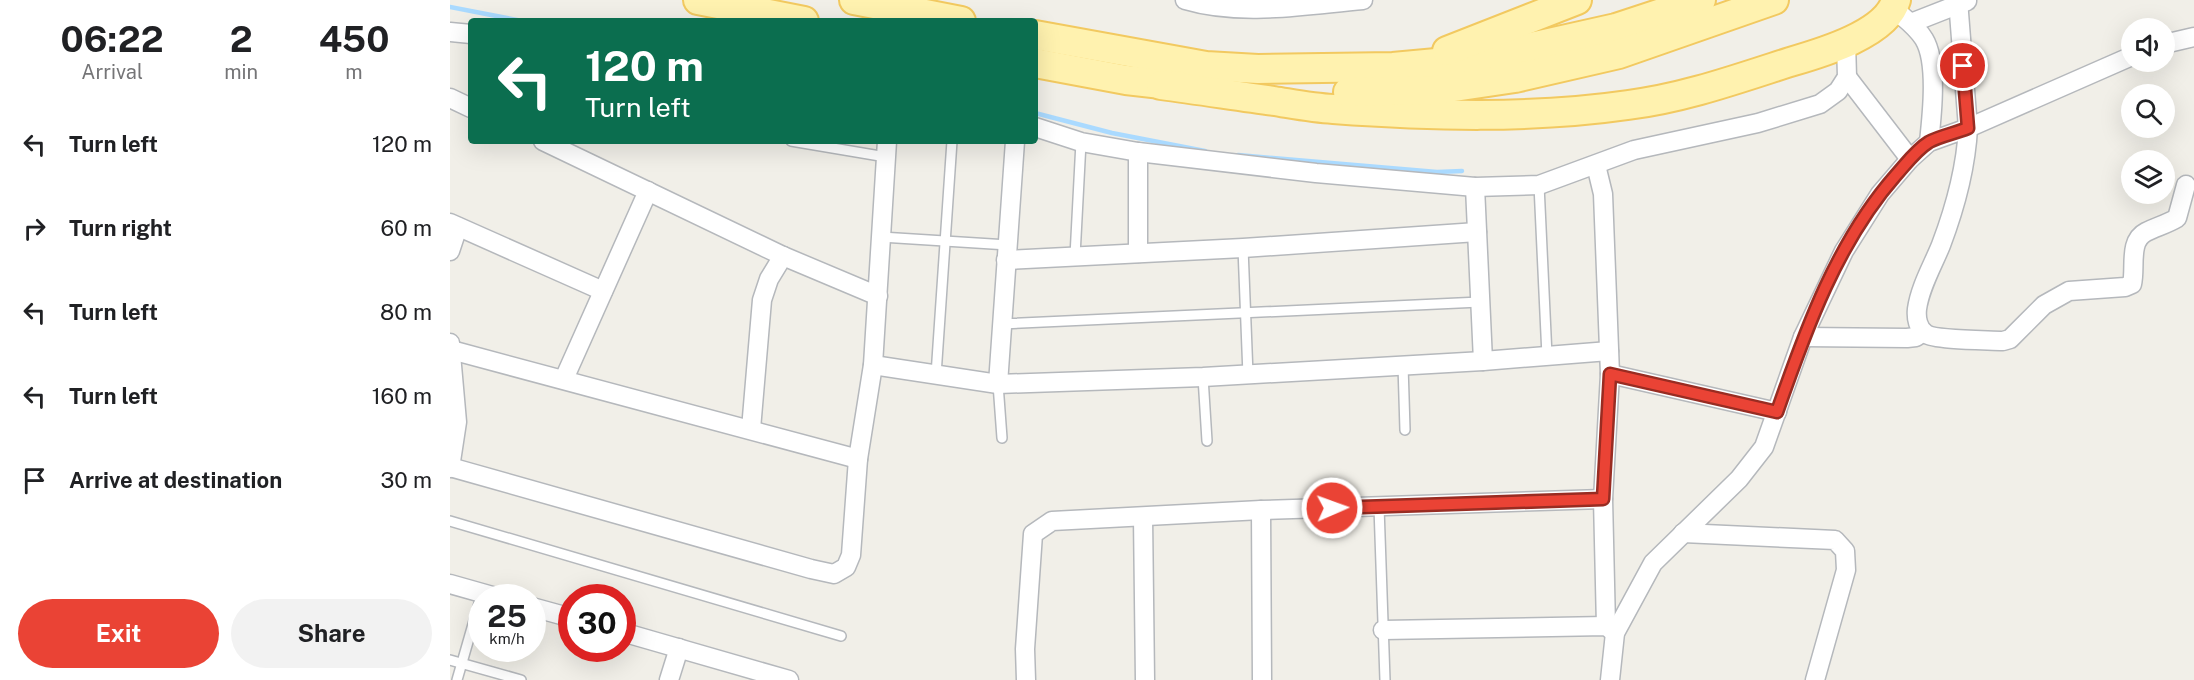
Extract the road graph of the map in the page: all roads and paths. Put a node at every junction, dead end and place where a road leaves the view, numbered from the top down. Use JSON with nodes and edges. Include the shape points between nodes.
{"nodes":[{"id":1,"x":698,"y":0,"type":"edge"},
{"id":2,"x":854,"y":0,"type":"edge"},
{"id":3,"x":1185,"y":0,"type":"edge"},
{"id":4,"x":1364,"y":0,"type":"edge"},
{"id":5,"x":1577,"y":0,"type":"edge"},
{"id":6,"x":1701,"y":0,"type":"edge"},
{"id":7,"x":1774,"y":0,"type":"edge"},
{"id":8,"x":1962,"y":1,"type":"edge"},
{"id":9,"x":1209,"y":3,"type":"edge"},
{"id":10,"x":1274,"y":4,"type":"edge"},
{"id":11,"x":1900,"y":11,"type":"edge"},
{"id":12,"x":789,"y":18,"type":"edge"},
{"id":13,"x":946,"y":18,"type":"edge"},
{"id":14,"x":450,"y":32,"type":"edge"},
{"id":15,"x":468,"y":34,"type":"edge"},
{"id":16,"x":1038,"y":36,"type":"edge"},
{"id":17,"x":2194,"y":37,"type":"edge"},
{"id":18,"x":2175,"y":41,"type":"edge"},
{"id":19,"x":1846,"y":42,"type":"junction"},
{"id":20,"x":2121,"y":61,"type":"edge"},
{"id":21,"x":1038,"y":64,"type":"edge"},
{"id":22,"x":1393,"y":67,"type":"junction"},
{"id":23,"x":1847,"y":76,"type":"junction"},
{"id":24,"x":1161,"y":85,"type":"junction"},
{"id":25,"x":450,"y":98,"type":"edge"},
{"id":26,"x":468,"y":107,"type":"edge"},
{"id":27,"x":1038,"y":128,"type":"edge"},
{"id":28,"x":1965,"y":130,"type":"junction"},
{"id":29,"x":1934,"y":140,"type":"junction"},
{"id":30,"x":1081,"y":142,"type":"junction"},
{"id":31,"x":556,"y":144,"type":"edge"},
{"id":32,"x":827,"y":144,"type":"edge"},
{"id":33,"x":952,"y":144,"type":"edge"},
{"id":34,"x":1015,"y":144,"type":"edge"},
{"id":35,"x":579,"y":149,"type":"edge"},
{"id":36,"x":887,"y":149,"type":"edge"},
{"id":37,"x":1138,"y":152,"type":"junction"},
{"id":38,"x":1910,"y":159,"type":"junction"},
{"id":39,"x":1596,"y":165,"type":"junction"},
{"id":40,"x":1539,"y":185,"type":"junction"},
{"id":41,"x":2186,"y":185,"type":"dead end"},
{"id":42,"x":1475,"y":187,"type":"junction"},
{"id":43,"x":648,"y":191,"type":"junction"},
{"id":44,"x":454,"y":225,"type":"edge"},
{"id":45,"x":1477,"y":232,"type":"junction"},
{"id":46,"x":881,"y":237,"type":"junction"},
{"id":47,"x":945,"y":241,"type":"junction"},
{"id":48,"x":1243,"y":248,"type":"junction"},
{"id":49,"x":450,"y":251,"type":"edge"},
{"id":50,"x":1007,"y":252,"type":"junction"},
{"id":51,"x":1138,"y":253,"type":"junction"},
{"id":52,"x":783,"y":256,"type":"junction"},
{"id":53,"x":1076,"y":256,"type":"junction"},
{"id":54,"x":603,"y":291,"type":"junction"},
{"id":55,"x":878,"y":296,"type":"junction"},
{"id":56,"x":1480,"y":302,"type":"junction"},
{"id":57,"x":1246,"y":313,"type":"junction"},
{"id":58,"x":1002,"y":324,"type":"junction"},
{"id":59,"x":1923,"y":332,"type":"junction"},
{"id":60,"x":1803,"y":336,"type":"junction"},
{"id":61,"x":451,"y":346,"type":"edge"},
{"id":62,"x":1609,"y":351,"type":"junction"},
{"id":63,"x":1547,"y":356,"type":"junction"},
{"id":64,"x":1483,"y":361,"type":"junction"},
{"id":65,"x":873,"y":365,"type":"junction"},
{"id":66,"x":1403,"y":365,"type":"junction"},
{"id":67,"x":1610,"y":374,"type":"junction"},
{"id":68,"x":936,"y":375,"type":"junction"},
{"id":69,"x":1248,"y":375,"type":"junction"},
{"id":70,"x":1203,"y":377,"type":"junction"},
{"id":71,"x":564,"y":379,"type":"junction"},
{"id":72,"x":998,"y":384,"type":"junction"},
{"id":73,"x":1777,"y":412,"type":"junction"},
{"id":74,"x":751,"y":429,"type":"junction"},
{"id":75,"x":1405,"y":430,"type":"dead end"},
{"id":76,"x":1002,"y":438,"type":"dead end"},
{"id":77,"x":1207,"y":441,"type":"dead end"},
{"id":78,"x":858,"y":459,"type":"junction"},
{"id":79,"x":450,"y":467,"type":"edge"},
{"id":80,"x":1603,"y":499,"type":"junction"},
{"id":81,"x":1379,"y":507,"type":"junction"},
{"id":82,"x":1261,"y":510,"type":"junction"},
{"id":83,"x":1143,"y":517,"type":"junction"},
{"id":84,"x":450,"y":521,"type":"edge"},
{"id":85,"x":1683,"y":533,"type":"junction"},
{"id":86,"x":450,"y":584,"type":"edge"},
{"id":87,"x":468,"y":589,"type":"edge"},
{"id":88,"x":1610,"y":629,"type":"junction"},
{"id":89,"x":1383,"y":630,"type":"junction"},
{"id":90,"x":636,"y":636,"type":"edge"},
{"id":91,"x":841,"y":636,"type":"dead end"},
{"id":92,"x":468,"y":648,"type":"edge"},
{"id":93,"x":679,"y":648,"type":"junction"},
{"id":94,"x":450,"y":660,"type":"edge"},
{"id":95,"x":462,"y":663,"type":"junction"},
{"id":96,"x":457,"y":680,"type":"edge"},
{"id":97,"x":521,"y":680,"type":"edge"},
{"id":98,"x":669,"y":680,"type":"edge"},
{"id":99,"x":789,"y":680,"type":"edge"},
{"id":100,"x":1026,"y":680,"type":"edge"},
{"id":101,"x":1145,"y":680,"type":"edge"},
{"id":102,"x":1262,"y":680,"type":"edge"},
{"id":103,"x":1385,"y":680,"type":"edge"},
{"id":104,"x":1610,"y":680,"type":"edge"},
{"id":105,"x":1815,"y":680,"type":"edge"}],
"edges":[{"from":1,"to":12,"type":"main road"},
{"from":2,"to":13,"type":"main road"},
{"from":3,"to":9,"type":"street"},
{"from":4,"to":10,"type":"street"},
{"from":5,"to":22,"type":"main road","via":[[1457,48]]},
{"from":6,"to":22,"type":"main road","via":[[1616,28],[1500,54]]},
{"from":7,"to":24,"type":"main road","via":[[1619,54],[1462,87],[1335,92]]},
{"from":8,"to":11,"type":"street"},
{"from":8,"to":28,"type":"street"},
{"from":9,"to":10,"type":"street"},
{"from":11,"to":19,"type":"main road"},
{"from":11,"to":29,"type":"street","via":[[1924,38],[1931,55]]},
{"from":14,"to":15,"type":"street"},
{"from":16,"to":22,"type":"main road","via":[[1206,66]]},
{"from":17,"to":18,"type":"street"},
{"from":19,"to":23,"type":"street"},
{"from":19,"to":24,"type":"main road","via":[[1682,96],[1553,113],[1457,115],[1331,109]]},
{"from":20,"to":28,"type":"street"},
{"from":21,"to":24,"type":"main road"},
{"from":23,"to":38,"type":"street"},
{"from":23,"to":39,"type":"street","via":[[1838,91],[1820,104],[1758,123],[1634,150]]},
{"from":25,"to":26,"type":"street"},
{"from":27,"to":30,"type":"street"},
{"from":28,"to":29,"type":"street"},
{"from":28,"to":59,"type":"street","via":[[1966,153],[1950,219],[1917,310],[1917,322]]},
{"from":29,"to":38,"type":"street"},
{"from":30,"to":37,"type":"street"},
{"from":30,"to":53,"type":"lane"},
{"from":31,"to":35,"type":"street"},
{"from":32,"to":36,"type":"lane"},
{"from":33,"to":47,"type":"lane"},
{"from":34,"to":50,"type":"street"},
{"from":35,"to":43,"type":"street"},
{"from":36,"to":46,"type":"street"},
{"from":37,"to":42,"type":"street"},
{"from":37,"to":51,"type":"street"},
{"from":38,"to":60,"type":"street","via":[[1880,194],[1844,251]]},
{"from":39,"to":40,"type":"street"},
{"from":39,"to":62,"type":"street","via":[[1603,194]]},
{"from":40,"to":42,"type":"street"},
{"from":40,"to":63,"type":"lane"},
{"from":41,"to":59,"type":"street","via":[[2176,218],[2139,236],[2132,284],[2069,291],[2044,305],[2010,339],[2003,341]]},
{"from":42,"to":45,"type":"street"},
{"from":43,"to":52,"type":"street"},
{"from":43,"to":54,"type":"street"},
{"from":44,"to":49,"type":"street"},
{"from":44,"to":54,"type":"street"},
{"from":45,"to":48,"type":"street"},
{"from":45,"to":56,"type":"street"},
{"from":46,"to":47,"type":"lane"},
{"from":46,"to":55,"type":"street"},
{"from":47,"to":50,"type":"lane"},
{"from":47,"to":68,"type":"lane"},
{"from":48,"to":51,"type":"street"},
{"from":48,"to":57,"type":"lane"},
{"from":50,"to":53,"type":"street"},
{"from":50,"to":58,"type":"street"},
{"from":51,"to":53,"type":"street"},
{"from":52,"to":55,"type":"street"},
{"from":52,"to":74,"type":"street","via":[[762,300]]},
{"from":54,"to":71,"type":"street"},
{"from":55,"to":65,"type":"street"},
{"from":56,"to":57,"type":"lane"},
{"from":56,"to":64,"type":"street"},
{"from":57,"to":58,"type":"lane"},
{"from":57,"to":69,"type":"lane"},
{"from":58,"to":72,"type":"street"},
{"from":59,"to":60,"type":"street","via":[[1907,338]]},
{"from":60,"to":73,"type":"street"},
{"from":61,"to":71,"type":"street"},
{"from":61,"to":79,"type":"street","via":[[457,422]]},
{"from":62,"to":63,"type":"street"},
{"from":62,"to":67,"type":"street"},
{"from":63,"to":64,"type":"street"},
{"from":64,"to":66,"type":"street"},
{"from":65,"to":68,"type":"street"},
{"from":65,"to":78,"type":"street"},
{"from":66,"to":69,"type":"street"},
{"from":66,"to":75,"type":"lane"},
{"from":67,"to":73,"type":"street"},
{"from":67,"to":80,"type":"street"},
{"from":68,"to":72,"type":"street"},
{"from":69,"to":70,"type":"street"},
{"from":70,"to":72,"type":"street"},
{"from":70,"to":77,"type":"lane"},
{"from":71,"to":74,"type":"street"},
{"from":72,"to":76,"type":"lane"},
{"from":73,"to":85,"type":"street","via":[[1764,447],[1753,462]]},
{"from":74,"to":78,"type":"street"},
{"from":78,"to":79,"type":"street","via":[[851,555],[846,567],[834,574]]},
{"from":80,"to":81,"type":"street"},
{"from":80,"to":88,"type":"street"},
{"from":81,"to":82,"type":"street"},
{"from":81,"to":89,"type":"lane"},
{"from":82,"to":83,"type":"street"},
{"from":82,"to":102,"type":"street"},
{"from":83,"to":100,"type":"street","via":[[1052,521],[1033,534]]},
{"from":83,"to":101,"type":"street"},
{"from":84,"to":91,"type":"lane"},
{"from":85,"to":88,"type":"street","via":[[1653,564]]},
{"from":85,"to":105,"type":"street","via":[[1835,540],[1845,551],[1846,570]]},
{"from":86,"to":87,"type":"street"},
{"from":88,"to":89,"type":"street"},
{"from":88,"to":104,"type":"street"},
{"from":89,"to":103,"type":"lane"},
{"from":90,"to":93,"type":"street"},
{"from":92,"to":95,"type":"lane"},
{"from":93,"to":98,"type":"street"},
{"from":93,"to":99,"type":"street"},
{"from":94,"to":95,"type":"lane"},
{"from":95,"to":96,"type":"lane"},
{"from":95,"to":97,"type":"lane"}]}
